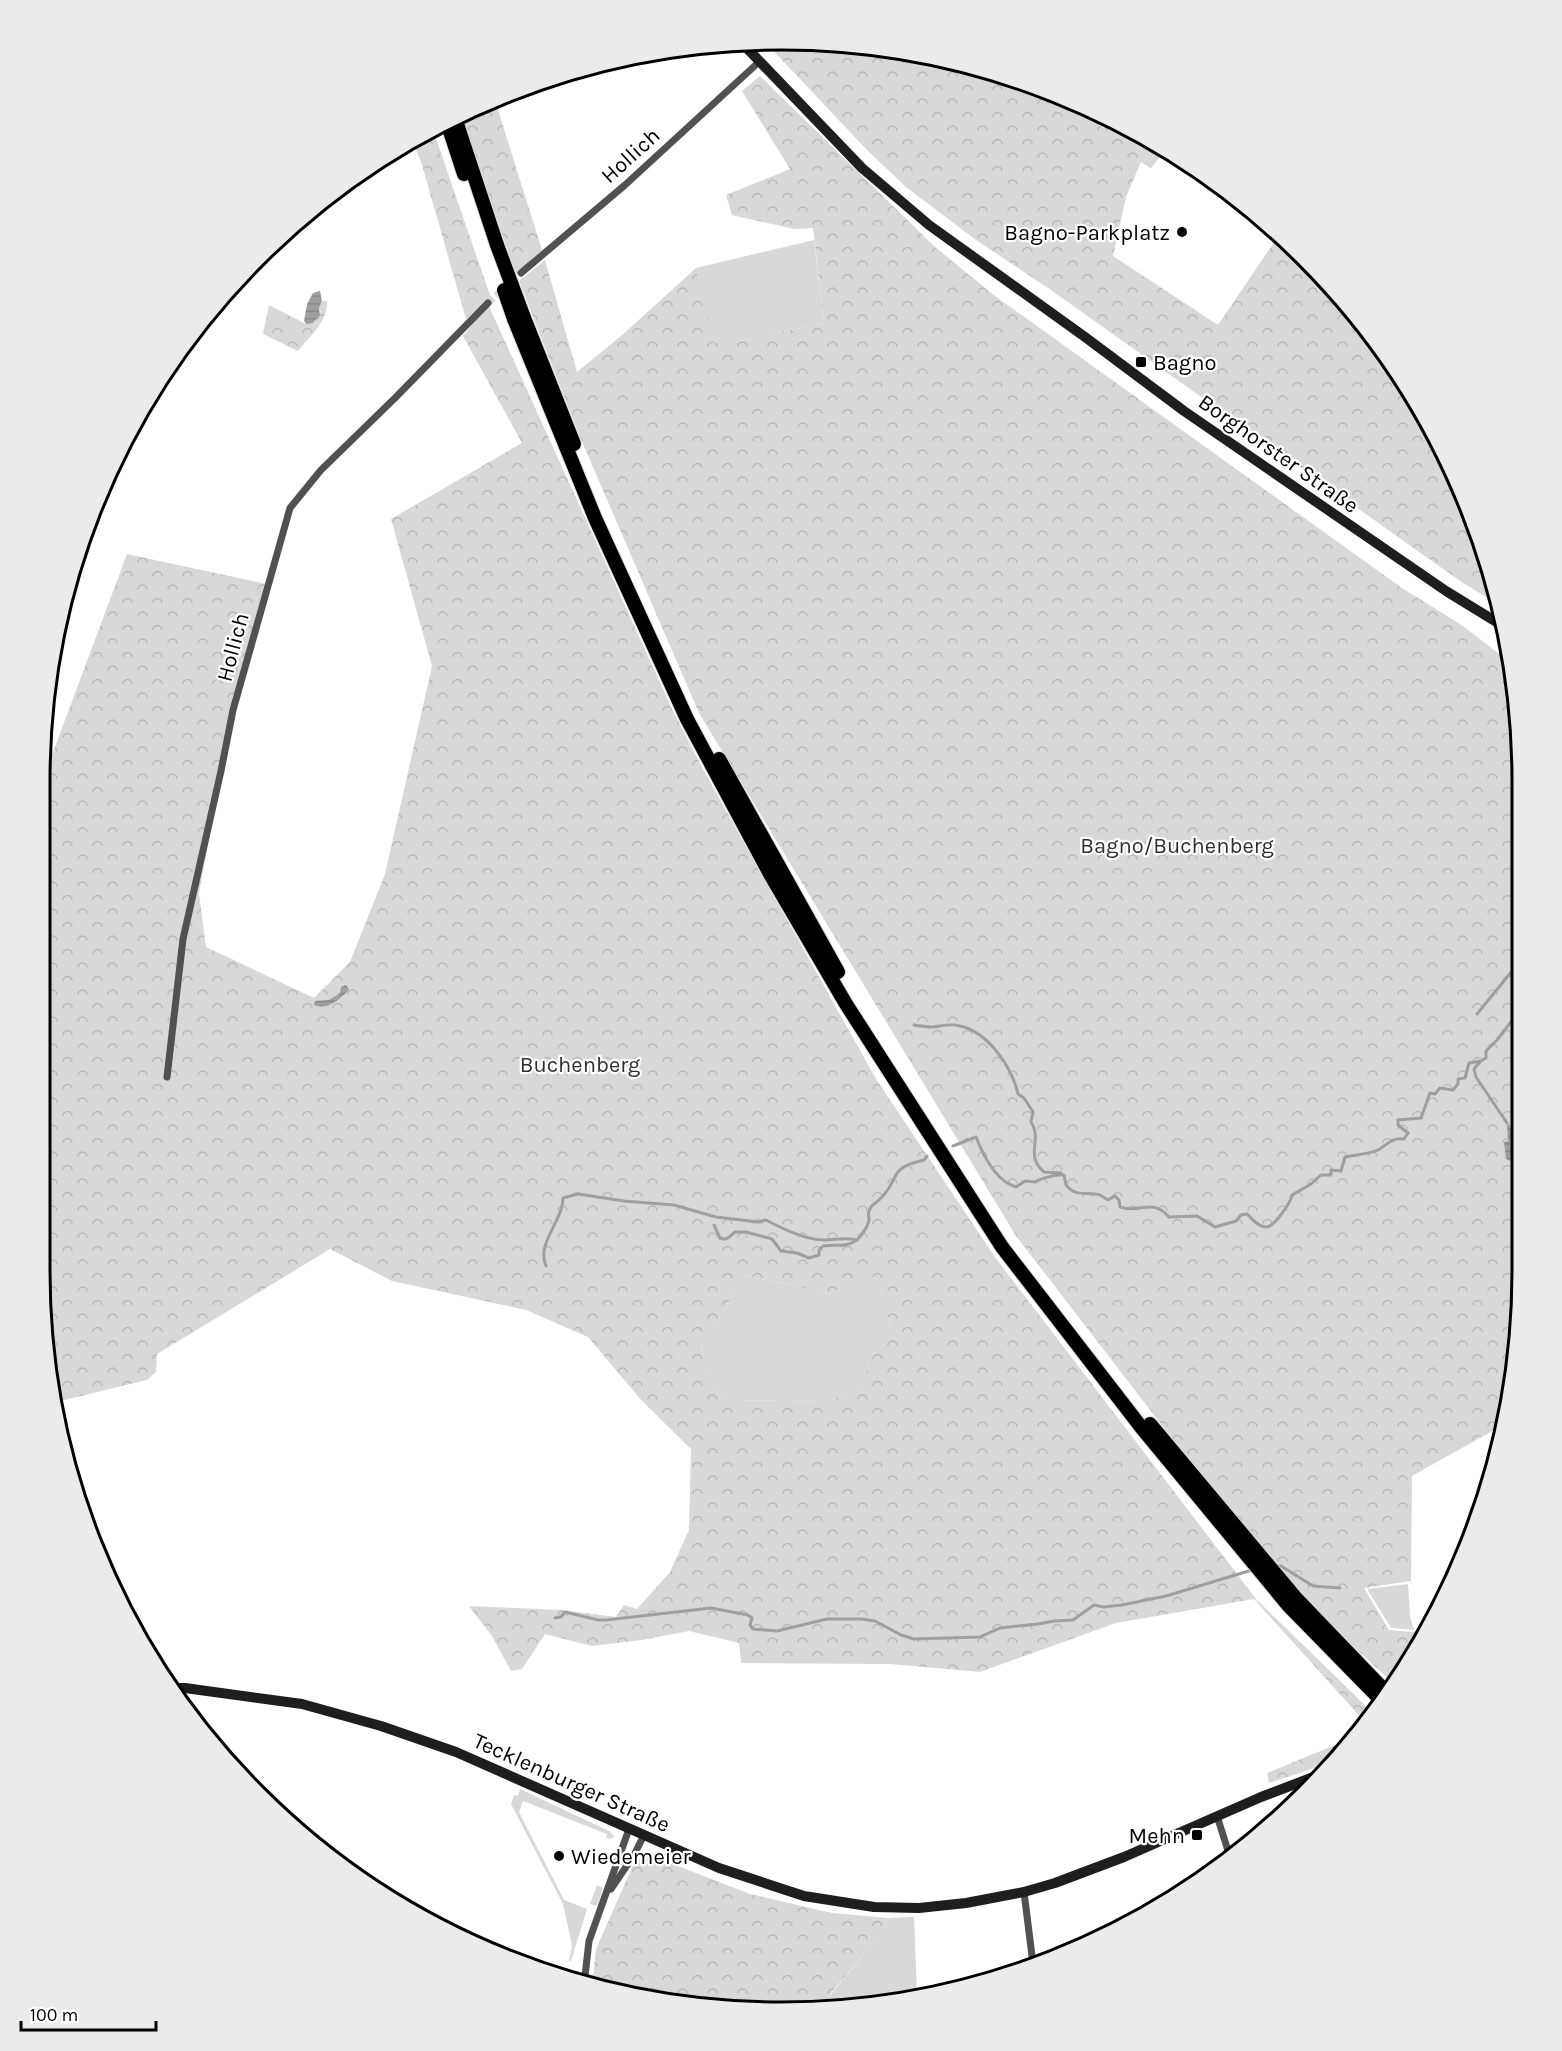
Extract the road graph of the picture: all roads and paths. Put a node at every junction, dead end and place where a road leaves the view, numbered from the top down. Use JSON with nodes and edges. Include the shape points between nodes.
{"nodes":[{"id":1,"x":750,"y":51,"type":"edge"},
{"id":2,"x":760,"y":61,"type":"junction"},
{"id":3,"x":457,"y":125,"type":"edge"},
{"id":4,"x":448,"y":130,"type":"edge"},
{"id":5,"x":493,"y":246,"type":"junction"},
{"id":6,"x":521,"y":273,"type":"tunnel mouth"},
{"id":7,"x":488,"y":303,"type":"tunnel mouth"},
{"id":8,"x":519,"y":317,"type":"junction"},
{"id":9,"x":1494,"y":621,"type":"edge"},
{"id":10,"x":167,"y":1077,"type":"dead end"},
{"id":11,"x":1381,"y":1687,"type":"edge"},
{"id":12,"x":182,"y":1688,"type":"edge"},
{"id":13,"x":1376,"y":1695,"type":"edge"},
{"id":14,"x":1303,"y":1781,"type":"edge"},
{"id":15,"x":1217,"y":1816,"type":"junction"},
{"id":16,"x":629,"y":1829,"type":"junction"},
{"id":17,"x":644,"y":1835,"type":"junction"},
{"id":18,"x":1227,"y":1849,"type":"edge"},
{"id":19,"x":1024,"y":1892,"type":"junction"},
{"id":20,"x":607,"y":1896,"type":"junction"},
{"id":21,"x":1031,"y":1957,"type":"edge"},
{"id":22,"x":585,"y":1975,"type":"edge"}],
"edges":[{"from":1,"to":2,"type":"main road","name":"Borghorster Straße"},
{"from":2,"to":6,"type":"street","name":"Hollich"},
{"from":2,"to":9,"type":"main road","name":"Borghorster Straße","via":[[862,168],[938,232],[1194,418]]},
{"from":3,"to":5,"type":"highway"},
{"from":4,"to":5,"type":"highway"},
{"from":5,"to":8,"type":"highway","bridge":true},
{"from":7,"to":10,"type":"street","name":"Hollich","via":[[321,470],[290,508],[233,710],[183,939]]},
{"from":8,"to":11,"type":"highway","via":[[602,514],[695,716],[854,1000],[1008,1242],[1147,1421],[1288,1588]]},
{"from":8,"to":13,"type":"highway","via":[[595,518],[687,719],[770,874],[846,1004],[1002,1247],[1140,1427],[1288,1605]]},
{"from":12,"to":16,"type":"main road","name":"Tecklenburger Straße","via":[[302,1704],[381,1726],[456,1752]]},
{"from":14,"to":15,"type":"main road","name":"Tecklenburger Straße"},
{"from":15,"to":18,"type":"street"},
{"from":15,"to":19,"type":"main road","name":"Tecklenburger Straße","via":[[1124,1857]]},
{"from":16,"to":17,"type":"main road","name":"Tecklenburger Straße"},
{"from":16,"to":20,"type":"street"},
{"from":17,"to":19,"type":"main road","name":"Tecklenburger Straße","via":[[719,1868],[804,1896],[874,1907],[919,1908]]},
{"from":17,"to":20,"type":"street"},
{"from":19,"to":21,"type":"street"},
{"from":20,"to":22,"type":"street","via":[[589,1941]]}]}
